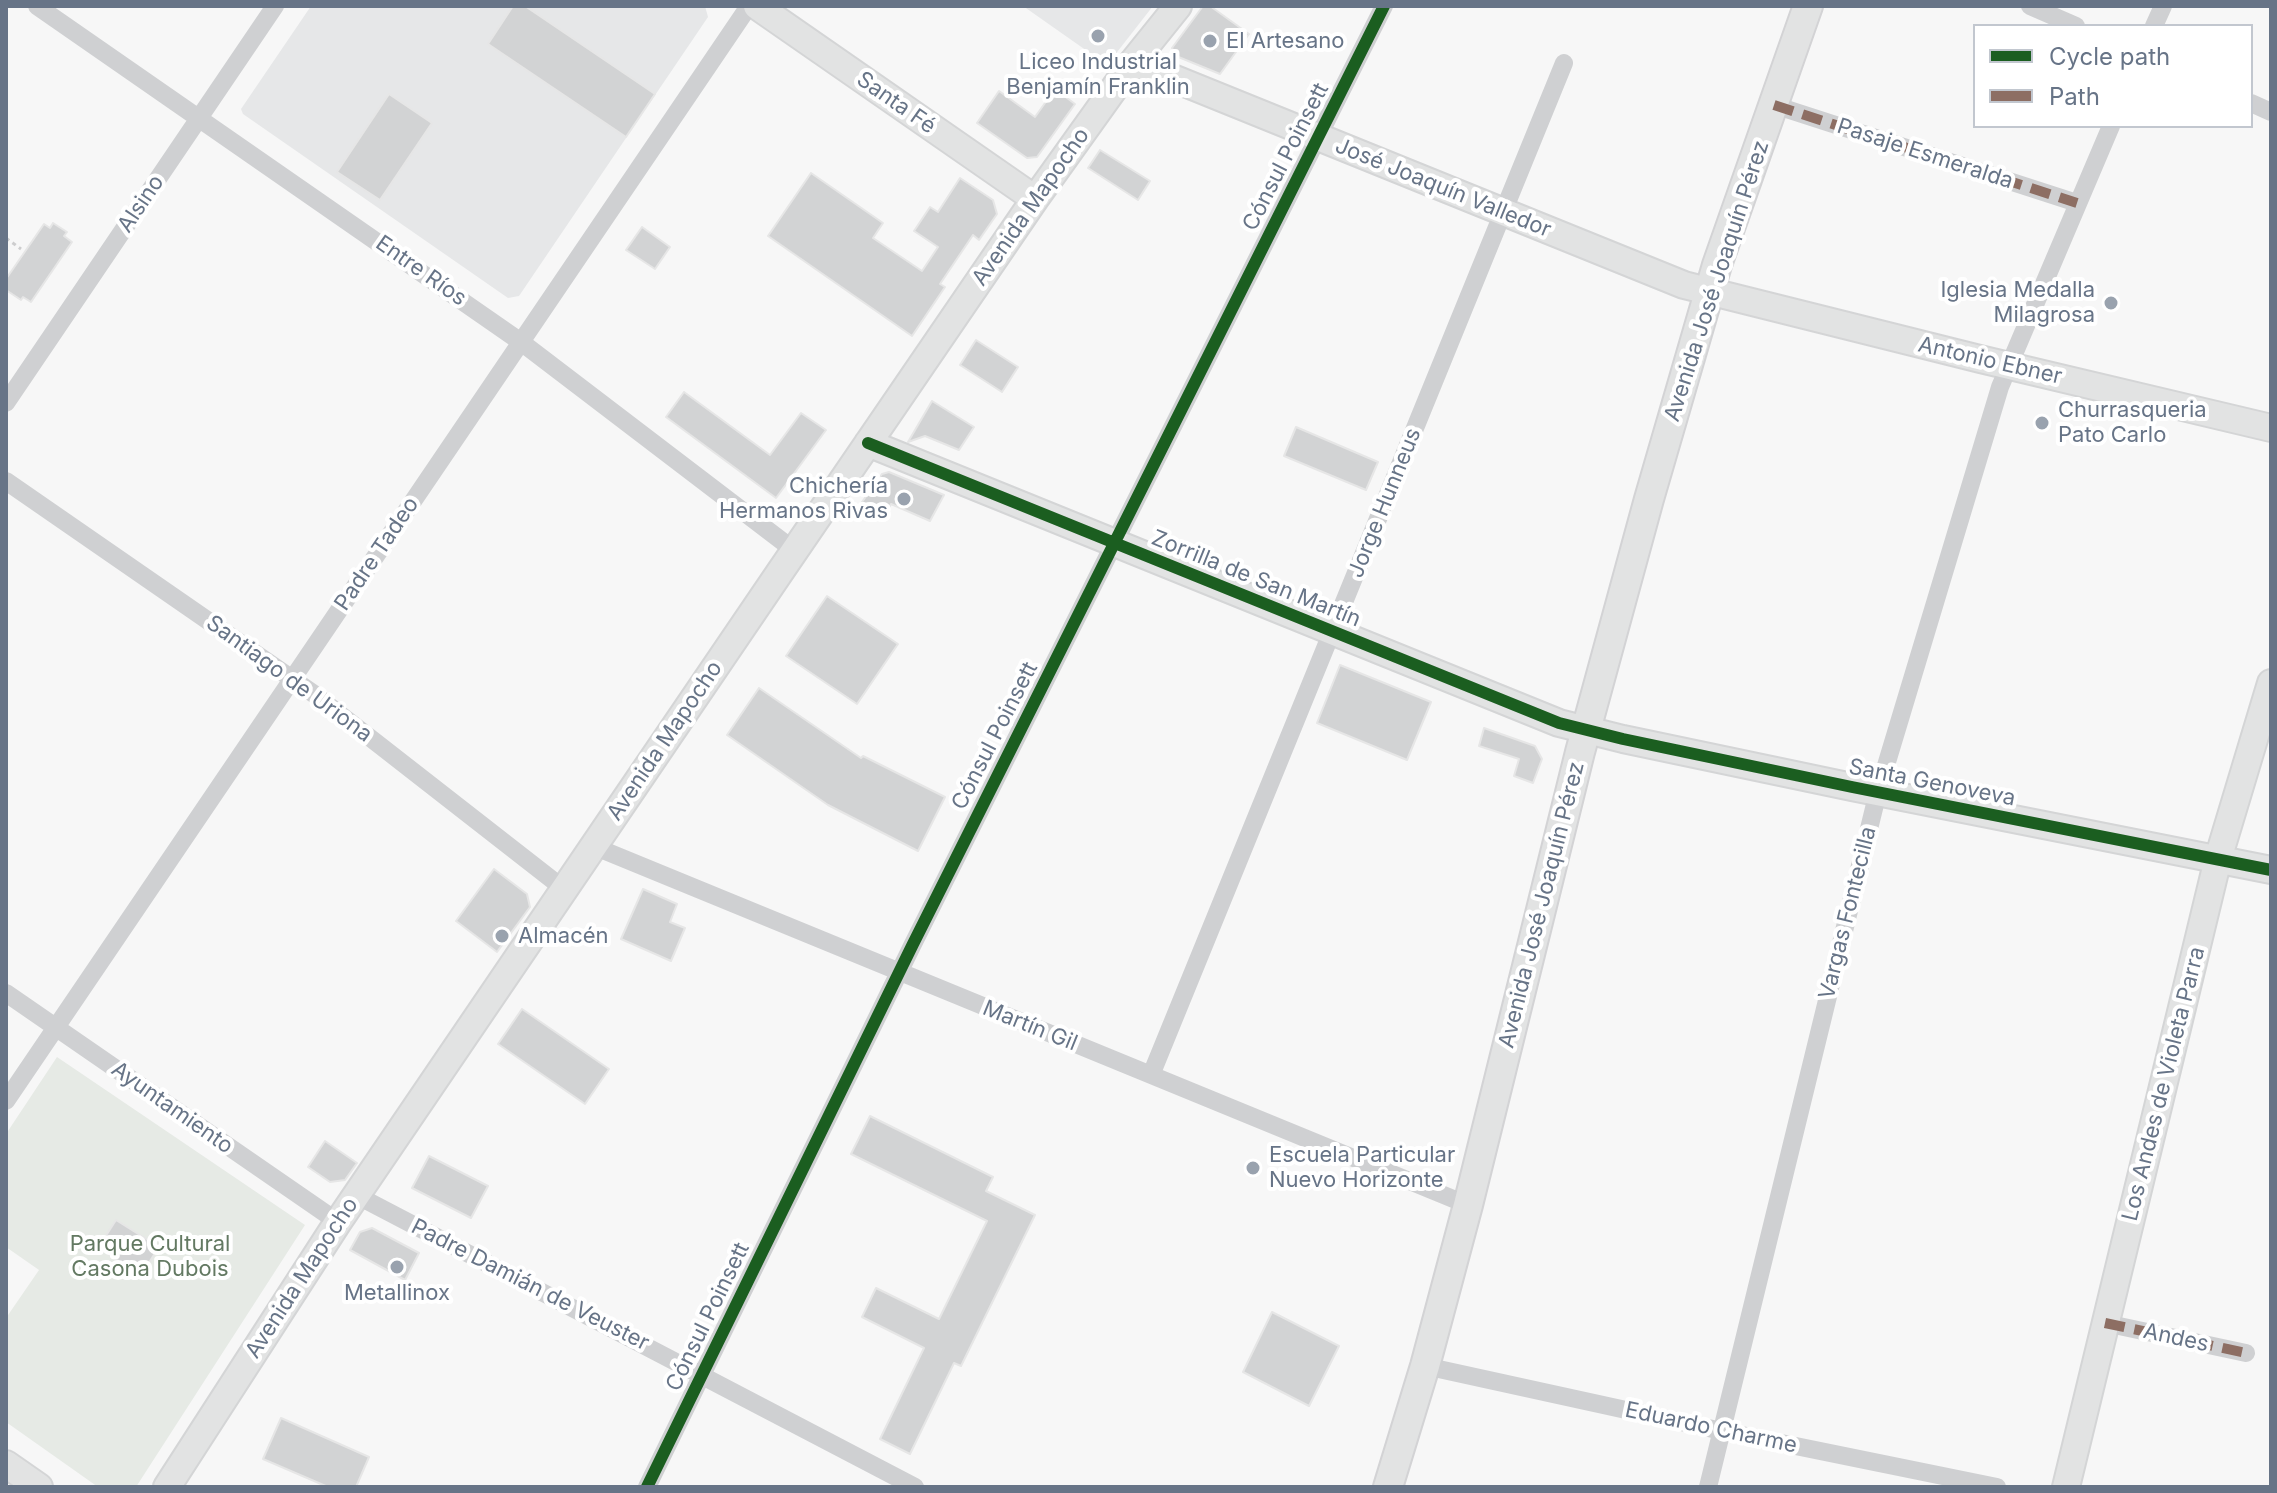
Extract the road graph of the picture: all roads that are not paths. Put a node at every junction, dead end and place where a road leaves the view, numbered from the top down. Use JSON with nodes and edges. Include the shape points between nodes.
{"nodes":[{"id":1,"x":37,"y":6,"type":"edge"},
{"id":2,"x":275,"y":6,"type":"edge"},
{"id":3,"x":749,"y":6,"type":"edge"},
{"id":4,"x":757,"y":6,"type":"edge"},
{"id":5,"x":1178,"y":6,"type":"edge"},
{"id":6,"x":1384,"y":6,"type":"edge"},
{"id":7,"x":1808,"y":6,"type":"edge"},
{"id":8,"x":2030,"y":6,"type":"edge"},
{"id":9,"x":2071,"y":24,"type":"edge"},
{"id":10,"x":1133,"y":62,"type":"junction"},
{"id":11,"x":1564,"y":63,"type":"dead end"},
{"id":12,"x":1774,"y":105,"type":"junction"},
{"id":13,"x":200,"y":117,"type":"junction"},
{"id":14,"x":2110,"y":128,"type":"edge"},
{"id":15,"x":1319,"y":138,"type":"junction"},
{"id":16,"x":1035,"y":199,"type":"junction"},
{"id":17,"x":2077,"y":203,"type":"junction"},
{"id":18,"x":1504,"y":212,"type":"junction"},
{"id":19,"x":1709,"y":292,"type":"junction"},
{"id":20,"x":521,"y":342,"type":"junction"},
{"id":21,"x":2007,"y":366,"type":"junction"},
{"id":22,"x":6,"y":403,"type":"edge"},
{"id":23,"x":2271,"y":428,"type":"edge"},
{"id":24,"x":868,"y":443,"type":"junction"},
{"id":25,"x":6,"y":481,"type":"edge"},
{"id":26,"x":1113,"y":543,"type":"junction"},
{"id":27,"x":795,"y":551,"type":"junction"},
{"id":28,"x":1332,"y":631,"type":"junction"},
{"id":29,"x":292,"y":678,"type":"junction"},
{"id":30,"x":2271,"y":683,"type":"edge"},
{"id":31,"x":1586,"y":731,"type":"junction"},
{"id":32,"x":1878,"y":792,"type":"junction"},
{"id":33,"x":593,"y":846,"type":"junction"},
{"id":34,"x":2218,"y":859,"type":"junction"},
{"id":35,"x":2271,"y":870,"type":"edge"},
{"id":36,"x":564,"y":889,"type":"junction"},
{"id":37,"x":899,"y":972,"type":"junction"},
{"id":38,"x":6,"y":993,"type":"edge"},
{"id":39,"x":56,"y":1028,"type":"junction"},
{"id":40,"x":1151,"y":1075,"type":"junction"},
{"id":41,"x":6,"y":1101,"type":"edge"},
{"id":42,"x":356,"y":1195,"type":"junction"},
{"id":43,"x":1468,"y":1205,"type":"junction"},
{"id":44,"x":338,"y":1222,"type":"junction"},
{"id":45,"x":2105,"y":1323,"type":"junction"},
{"id":46,"x":2246,"y":1353,"type":"dead end"},
{"id":47,"x":1425,"y":1366,"type":"junction"},
{"id":48,"x":702,"y":1375,"type":"junction"},
{"id":49,"x":1722,"y":1431,"type":"junction"},
{"id":50,"x":6,"y":1464,"type":"edge"},
{"id":51,"x":39,"y":1487,"type":"edge"},
{"id":52,"x":167,"y":1487,"type":"edge"},
{"id":53,"x":647,"y":1487,"type":"edge"},
{"id":54,"x":915,"y":1487,"type":"edge"},
{"id":55,"x":1388,"y":1487,"type":"edge"},
{"id":56,"x":1708,"y":1487,"type":"edge"},
{"id":57,"x":1997,"y":1487,"type":"edge"},
{"id":58,"x":2066,"y":1487,"type":"edge"}],
"edges":[{"from":1,"to":13,"type":"street","name":"Entre Ríos"},
{"from":2,"to":13,"type":"street","name":"Alsino"},
{"from":3,"to":20,"type":"street","name":"Padre Tadeo"},
{"from":4,"to":16,"type":"street","name":"Santa Fé"},
{"from":5,"to":10,"type":"street","name":"Avenida Mapocho"},
{"from":6,"to":15,"type":"street","name":"Cónsul Poinsett"},
{"from":7,"to":12,"type":"main road","name":"Avenida José Joaquín Pérez"},
{"from":8,"to":9,"type":"street"},
{"from":10,"to":15,"type":"street","name":"José Joaquín Valledor"},
{"from":10,"to":16,"type":"street","name":"Avenida Mapocho"},
{"from":11,"to":18,"type":"street","name":"Jorge Hunneus"},
{"from":12,"to":17,"type":"street","name":"Pasaje Esmeralda"},
{"from":12,"to":19,"type":"main road","name":"Avenida José Joaquín Pérez"},
{"from":13,"to":20,"type":"street","name":"Entre Ríos"},
{"from":13,"to":22,"type":"street","name":"Alsino"},
{"from":14,"to":17,"type":"street","name":"Vargas Fontecilla"},
{"from":15,"to":18,"type":"street","name":"José Joaquín Valledor"},
{"from":15,"to":26,"type":"street","name":"Cónsul Poinsett"},
{"from":16,"to":24,"type":"street","name":"Avenida Mapocho"},
{"from":17,"to":21,"type":"street","name":"Vargas Fontecilla"},
{"from":18,"to":19,"type":"street","name":"José Joaquín Valledor"},
{"from":18,"to":28,"type":"street","name":"Jorge Hunneus"},
{"from":19,"to":21,"type":"street","name":"Antonio Ebner"},
{"from":19,"to":31,"type":"main road","name":"Avenida José Joaquín Pérez"},
{"from":20,"to":27,"type":"street","name":"Entre Ríos"},
{"from":20,"to":29,"type":"street","name":"Padre Tadeo"},
{"from":21,"to":23,"type":"street","name":"Antonio Ebner"},
{"from":21,"to":32,"type":"street","name":"Vargas Fontecilla"},
{"from":24,"to":26,"type":"street","name":"Zorrilla de San Martín"},
{"from":24,"to":27,"type":"street","name":"Avenida Mapocho"},
{"from":25,"to":29,"type":"street","name":"Santiago de Uriona"},
{"from":26,"to":28,"type":"street","name":"Zorrilla de San Martín"},
{"from":26,"to":37,"type":"street","name":"Cónsul Poinsett"},
{"from":27,"to":33,"type":"street","name":"Avenida Mapocho"},
{"from":28,"to":31,"type":"street","name":"Zorrilla de San Martín"},
{"from":28,"to":40,"type":"street","name":"Jorge Hunneus"},
{"from":29,"to":36,"type":"street","name":"Santiago de Uriona"},
{"from":29,"to":39,"type":"street","name":"Padre Tadeo"},
{"from":30,"to":34,"type":"street","name":"Los Andes de Violeta Parra"},
{"from":31,"to":32,"type":"street","name":"Santa Genoveva"},
{"from":31,"to":43,"type":"main road","name":"Avenida José Joaquín Pérez"},
{"from":32,"to":34,"type":"street","name":"Santa Genoveva"},
{"from":32,"to":49,"type":"street","name":"Vargas Fontecilla"},
{"from":33,"to":36,"type":"street","name":"Avenida Mapocho"},
{"from":33,"to":37,"type":"street","name":"Martín Gil"},
{"from":34,"to":35,"type":"street","name":"Santa Genoveva"},
{"from":34,"to":45,"type":"street","name":"Los Andes de Violeta Parra"},
{"from":36,"to":42,"type":"street","name":"Avenida Mapocho"},
{"from":37,"to":40,"type":"street","name":"Martín Gil"},
{"from":37,"to":48,"type":"street","name":"Cónsul Poinsett"},
{"from":38,"to":39,"type":"street","name":"Ayuntamiento"},
{"from":39,"to":41,"type":"street","name":"Padre Tadeo"},
{"from":39,"to":44,"type":"street","name":"Ayuntamiento"},
{"from":40,"to":43,"type":"street","name":"Martín Gil"},
{"from":42,"to":44,"type":"street","name":"Avenida Mapocho"},
{"from":42,"to":48,"type":"street","name":"Padre Damián de Veuster"},
{"from":43,"to":47,"type":"main road","name":"Avenida José Joaquín Pérez"},
{"from":44,"to":52,"type":"street","name":"Avenida Mapocho"},
{"from":45,"to":46,"type":"street","name":"Andes"},
{"from":45,"to":58,"type":"street","name":"Los Andes de Violeta Parra"},
{"from":47,"to":49,"type":"street","name":"Eduardo Charme"},
{"from":47,"to":55,"type":"main road","name":"Avenida José Joaquín Pérez"},
{"from":48,"to":53,"type":"street","name":"Cónsul Poinsett"},
{"from":48,"to":54,"type":"street","name":"Padre Damián de Veuster"},
{"from":49,"to":56,"type":"street","name":"Vargas Fontecilla"},
{"from":49,"to":57,"type":"street","name":"Eduardo Charme"},
{"from":50,"to":51,"type":"street"}]}
